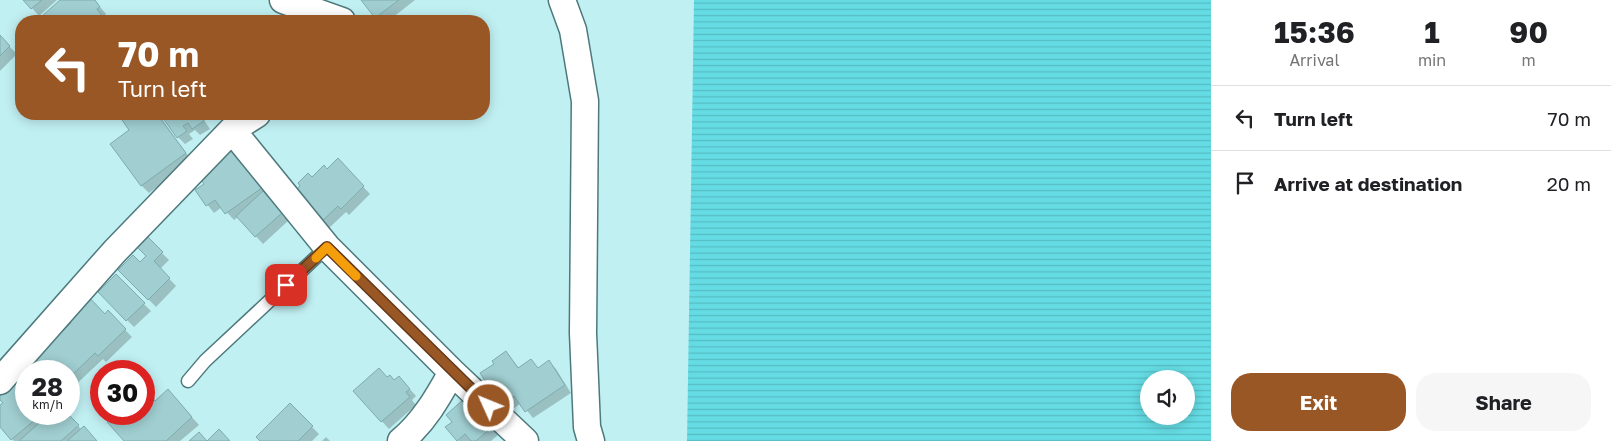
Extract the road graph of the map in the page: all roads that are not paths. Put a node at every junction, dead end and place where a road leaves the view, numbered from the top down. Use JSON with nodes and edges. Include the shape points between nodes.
{"nodes":[{"id":1,"x":283,"y":0,"type":"edge"},
{"id":2,"x":562,"y":0,"type":"edge"},
{"id":3,"x":325,"y":15,"type":"edge"},
{"id":4,"x":248,"y":120,"type":"edge"},
{"id":5,"x":232,"y":130,"type":"junction"},
{"id":6,"x":327,"y":247,"type":"junction"},
{"id":7,"x":452,"y":372,"type":"junction"},
{"id":8,"x":0,"y":381,"type":"edge"},
{"id":9,"x":188,"y":381,"type":"dead end"},
{"id":10,"x":401,"y":441,"type":"edge"},
{"id":11,"x":525,"y":441,"type":"edge"},
{"id":12,"x":591,"y":441,"type":"edge"}],
"edges":[{"from":1,"to":3,"type":"street"},
{"from":2,"to":12,"type":"street","via":[[573,30],[585,101],[583,333],[587,427]]},
{"from":4,"to":5,"type":"street"},
{"from":5,"to":6,"type":"street"},
{"from":5,"to":8,"type":"street","via":[[115,250]]},
{"from":6,"to":7,"type":"street"},
{"from":6,"to":9,"type":"lane","via":[[205,361]]},
{"from":7,"to":10,"type":"street","via":[[424,418]]},
{"from":7,"to":11,"type":"street"}]}
